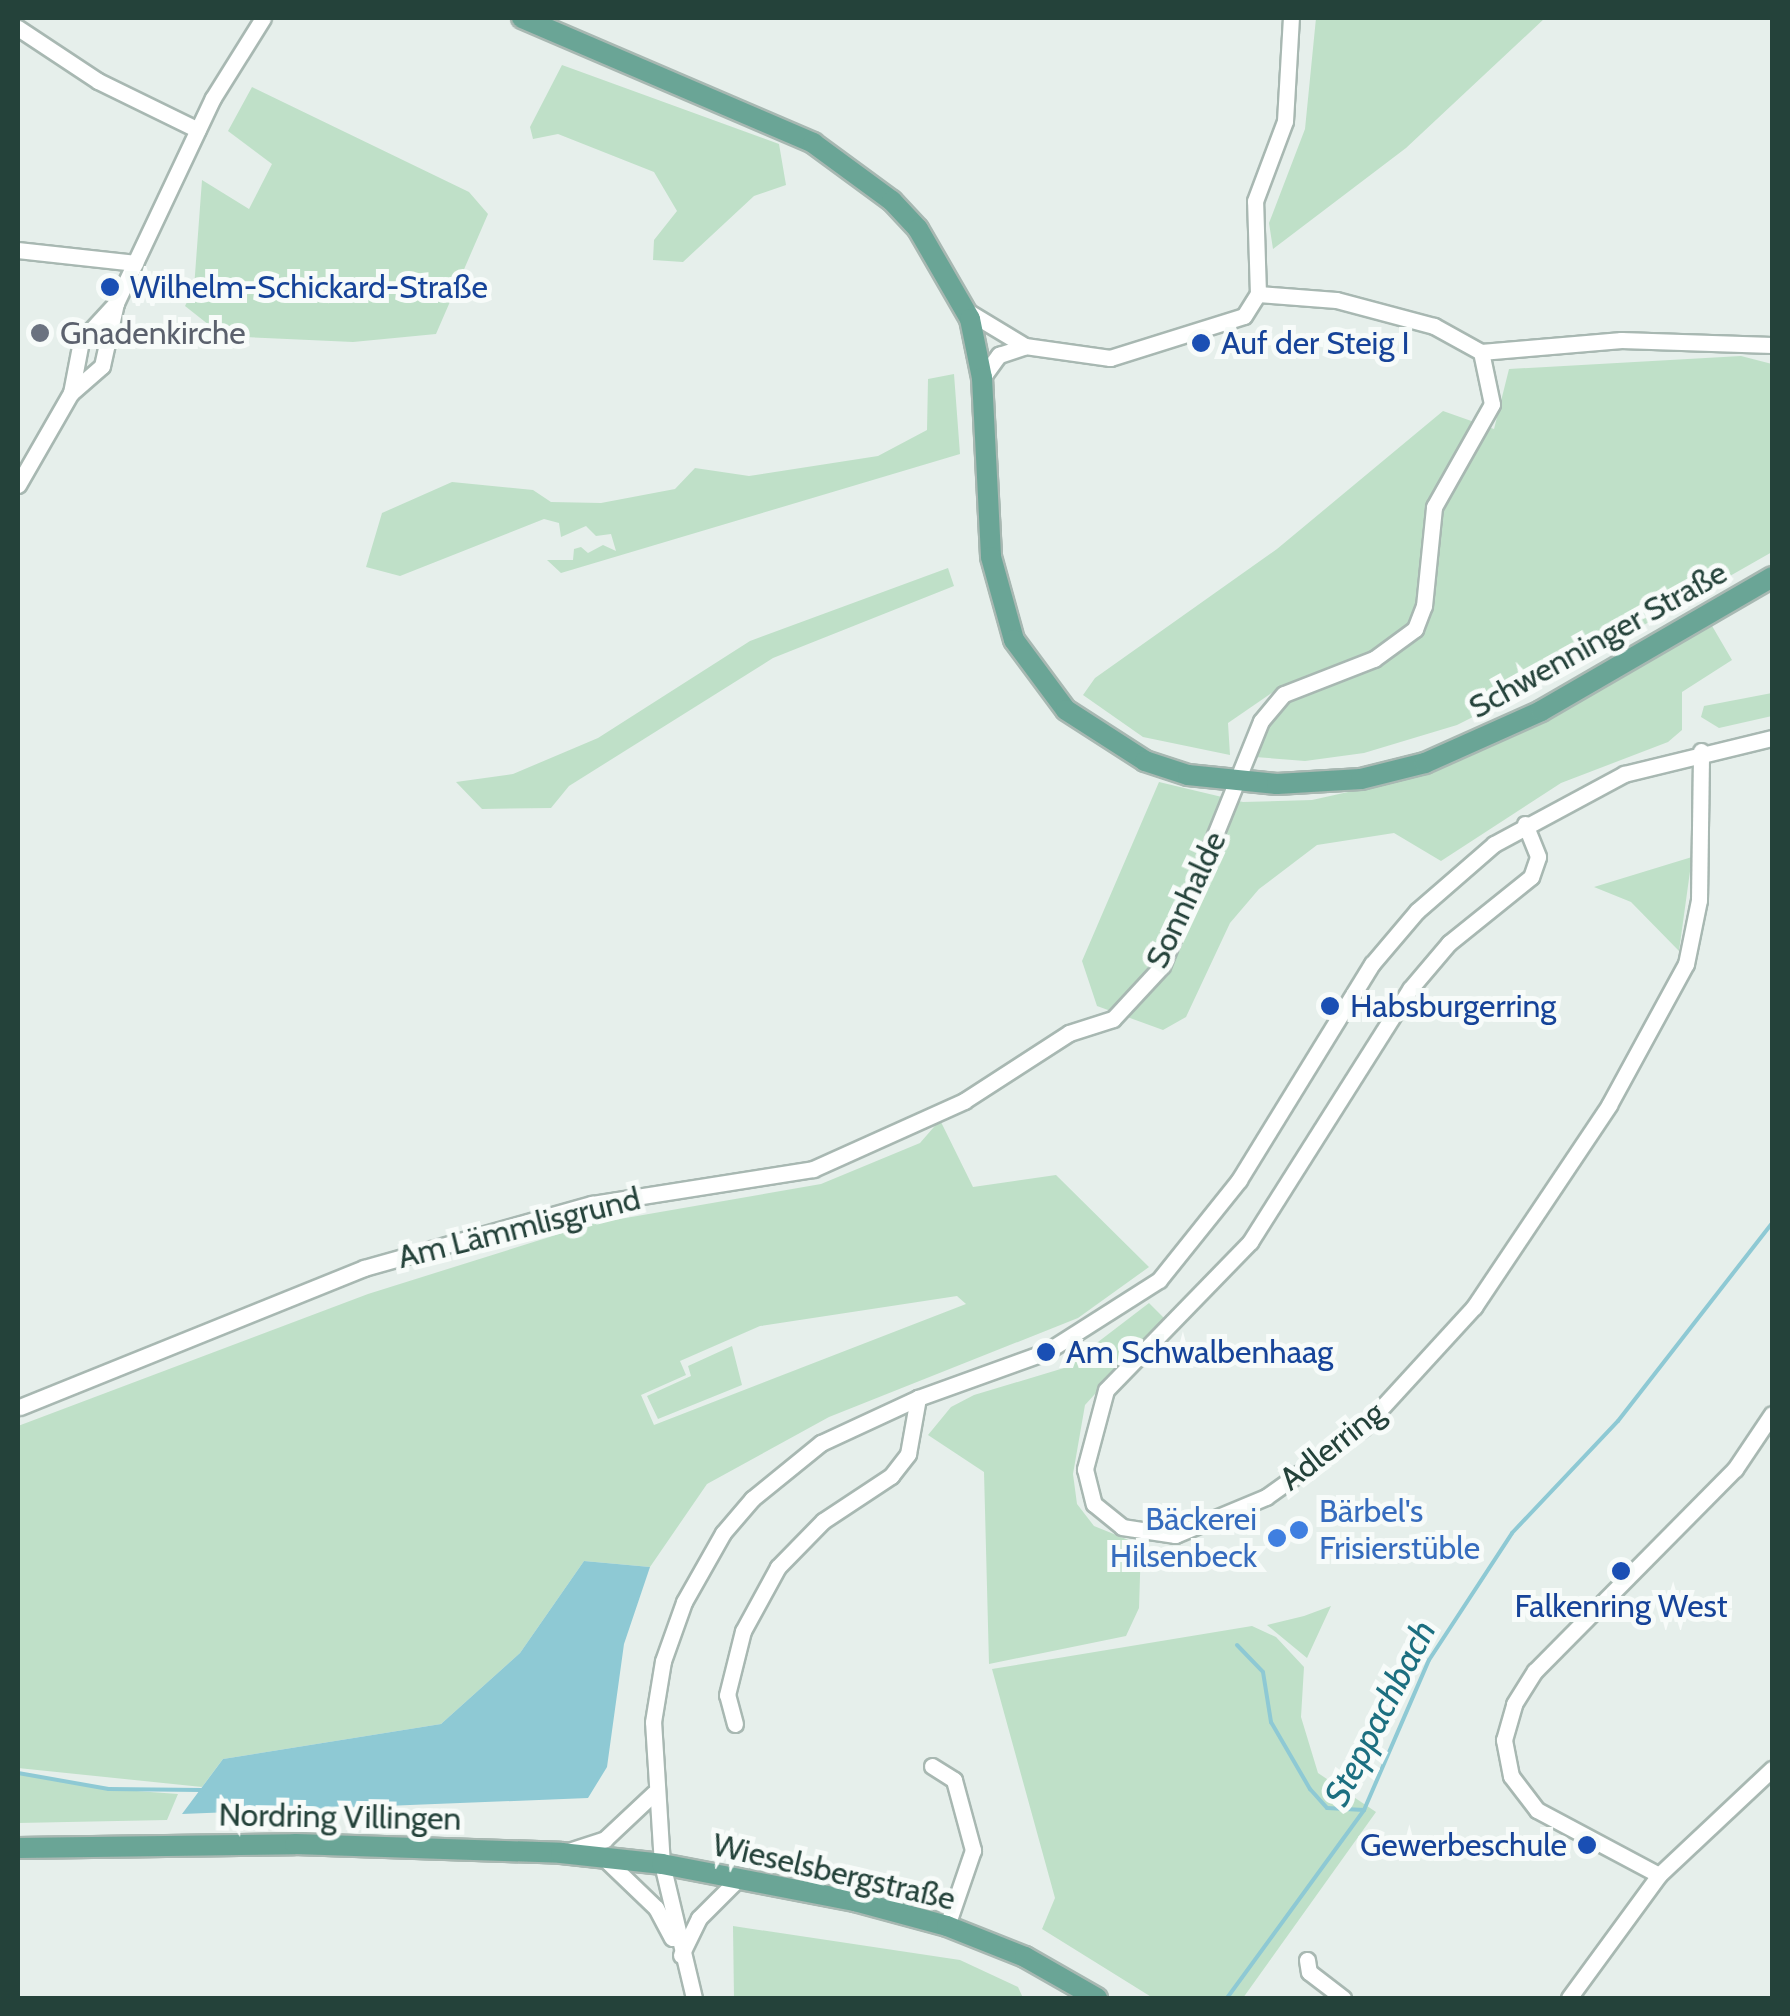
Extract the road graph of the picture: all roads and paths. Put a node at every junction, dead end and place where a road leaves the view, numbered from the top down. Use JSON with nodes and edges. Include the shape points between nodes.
{"nodes":[{"id":1,"x":263,"y":18,"type":"edge"},
{"id":2,"x":522,"y":18,"type":"edge"},
{"id":3,"x":1291,"y":18,"type":"edge"},
{"id":4,"x":18,"y":28,"type":"edge"},
{"id":5,"x":198,"y":130,"type":"junction"},
{"id":6,"x":18,"y":250,"type":"edge"},
{"id":7,"x":135,"y":263,"type":"junction"},
{"id":8,"x":1258,"y":294,"type":"junction"},
{"id":9,"x":116,"y":303,"type":"junction"},
{"id":10,"x":967,"y":311,"type":"junction"},
{"id":11,"x":1772,"y":345,"type":"edge"},
{"id":12,"x":1024,"y":346,"type":"junction"},
{"id":13,"x":1481,"y":352,"type":"junction"},
{"id":14,"x":982,"y":378,"type":"junction"},
{"id":15,"x":71,"y":393,"type":"junction"},
{"id":16,"x":18,"y":485,"type":"edge"},
{"id":17,"x":1772,"y":576,"type":"edge"},
{"id":18,"x":1772,"y":738,"type":"edge"},
{"id":19,"x":1701,"y":751,"type":"junction"},
{"id":20,"x":1238,"y":783,"type":"junction"},
{"id":21,"x":1525,"y":824,"type":"junction"},
{"id":22,"x":1070,"y":1032,"type":"joint"},
{"id":23,"x":918,"y":1398,"type":"junction"},
{"id":24,"x":20,"y":1407,"type":"edge"},
{"id":25,"x":1772,"y":1414,"type":"edge"},
{"id":26,"x":734,"y":1724,"type":"dead end"},
{"id":27,"x":932,"y":1766,"type":"dead end"},
{"id":28,"x":1772,"y":1768,"type":"edge"},
{"id":29,"x":654,"y":1792,"type":"junction"},
{"id":30,"x":18,"y":1848,"type":"edge"},
{"id":31,"x":562,"y":1853,"type":"junction"},
{"id":32,"x":604,"y":1858,"type":"junction"},
{"id":33,"x":662,"y":1864,"type":"junction"},
{"id":34,"x":1659,"y":1875,"type":"junction"},
{"id":35,"x":739,"y":1878,"type":"junction"},
{"id":36,"x":947,"y":1926,"type":"junction"},
{"id":37,"x":681,"y":1955,"type":"junction"},
{"id":38,"x":1308,"y":1960,"type":"dead end"},
{"id":39,"x":694,"y":1998,"type":"edge"},
{"id":40,"x":1097,"y":1998,"type":"edge"},
{"id":41,"x":1343,"y":1998,"type":"edge"},
{"id":42,"x":1568,"y":1998,"type":"edge"}],
"edges":[{"from":1,"to":5,"type":"street"},
{"from":2,"to":10,"type":"main road","name":"Schwenninger Straße","via":[[772,122],[840,161],[918,229]]},
{"from":3,"to":8,"type":"street","via":[[1285,121],[1255,201]]},
{"from":4,"to":5,"type":"street","via":[[98,81]]},
{"from":5,"to":7,"type":"street"},
{"from":6,"to":7,"type":"street"},
{"from":7,"to":9,"type":"street"},
{"from":8,"to":12,"type":"street","via":[[1244,316],[1154,349],[1110,358]]},
{"from":8,"to":13,"type":"street","via":[[1398,312]]},
{"from":9,"to":15,"type":"street","via":[[81,341]]},
{"from":9,"to":15,"type":"street","via":[[102,366]]},
{"from":10,"to":12,"type":"street"},
{"from":10,"to":14,"type":"main road","name":"Schwenninger Straße"},
{"from":11,"to":13,"type":"street","via":[[1602,341]]},
{"from":12,"to":14,"type":"street","via":[[999,356]]},
{"from":13,"to":20,"type":"street","name":"Sonnhalde","via":[[1492,404],[1434,507],[1424,606],[1415,629],[1374,659],[1284,694],[1261,721]]},
{"from":14,"to":20,"type":"main road","name":"Schwenninger Straße","via":[[990,556],[1000,605],[1040,682],[1082,725],[1121,750],[1188,775]]},
{"from":15,"to":16,"type":"street"},
{"from":17,"to":20,"type":"main road","name":"Schwenninger Straße","via":[[1465,748],[1362,779]]},
{"from":18,"to":19,"type":"street"},
{"from":19,"to":21,"type":"street","via":[[1624,774]]},
{"from":19,"to":21,"type":"street","name":"Adlerring","via":[[1699,900],[1686,964],[1609,1104],[1474,1307],[1364,1427],[1266,1497],[1174,1536],[1122,1527],[1094,1504],[1086,1469],[1106,1390],[1250,1242],[1410,989],[1449,943],[1531,876],[1538,857]]},
{"from":20,"to":22,"type":"street","name":"Sonnhalde","via":[[1162,966],[1113,1019]]},
{"from":21,"to":23,"type":"street","via":[[1417,911],[1372,964],[1240,1180],[1158,1280],[1046,1352]]},
{"from":22,"to":24,"type":"street","name":"Am Lämmlisgrund","via":[[964,1101],[813,1169],[592,1204],[364,1268]]},
{"from":23,"to":26,"type":"street","via":[[908,1454],[892,1476],[823,1521],[778,1567],[740,1644],[727,1695]]},
{"from":23,"to":29,"type":"street","via":[[790,1463],[723,1533],[684,1602],[662,1662],[653,1722]]},
{"from":25,"to":34,"type":"street","via":[[1735,1469],[1535,1671],[1514,1704],[1504,1740],[1511,1776],[1537,1810]]},
{"from":27,"to":36,"type":"street","via":[[954,1780],[973,1850]]},
{"from":28,"to":34,"type":"street"},
{"from":29,"to":31,"type":"street","via":[[605,1839]]},
{"from":29,"to":33,"type":"street"},
{"from":30,"to":31,"type":"main road","name":"Nordring Villingen","via":[[295,1844]]},
{"from":31,"to":32,"type":"main road","name":"Nordring Villingen"},
{"from":32,"to":33,"type":"main road","name":"Nordring Villingen"},
{"from":32,"to":37,"type":"street","via":[[656,1908]]},
{"from":33,"to":35,"type":"main road","name":"Wieselsbergstraße"},
{"from":33,"to":37,"type":"street"},
{"from":34,"to":42,"type":"street"},
{"from":35,"to":36,"type":"main road","name":"Wieselsbergstraße"},
{"from":35,"to":37,"type":"street","via":[[699,1918]]},
{"from":36,"to":40,"type":"main road","name":"Wieselsbergstraße","via":[[1025,1956]]},
{"from":37,"to":39,"type":"street"},
{"from":38,"to":41,"type":"street","via":[[1309,1972]]}]}
